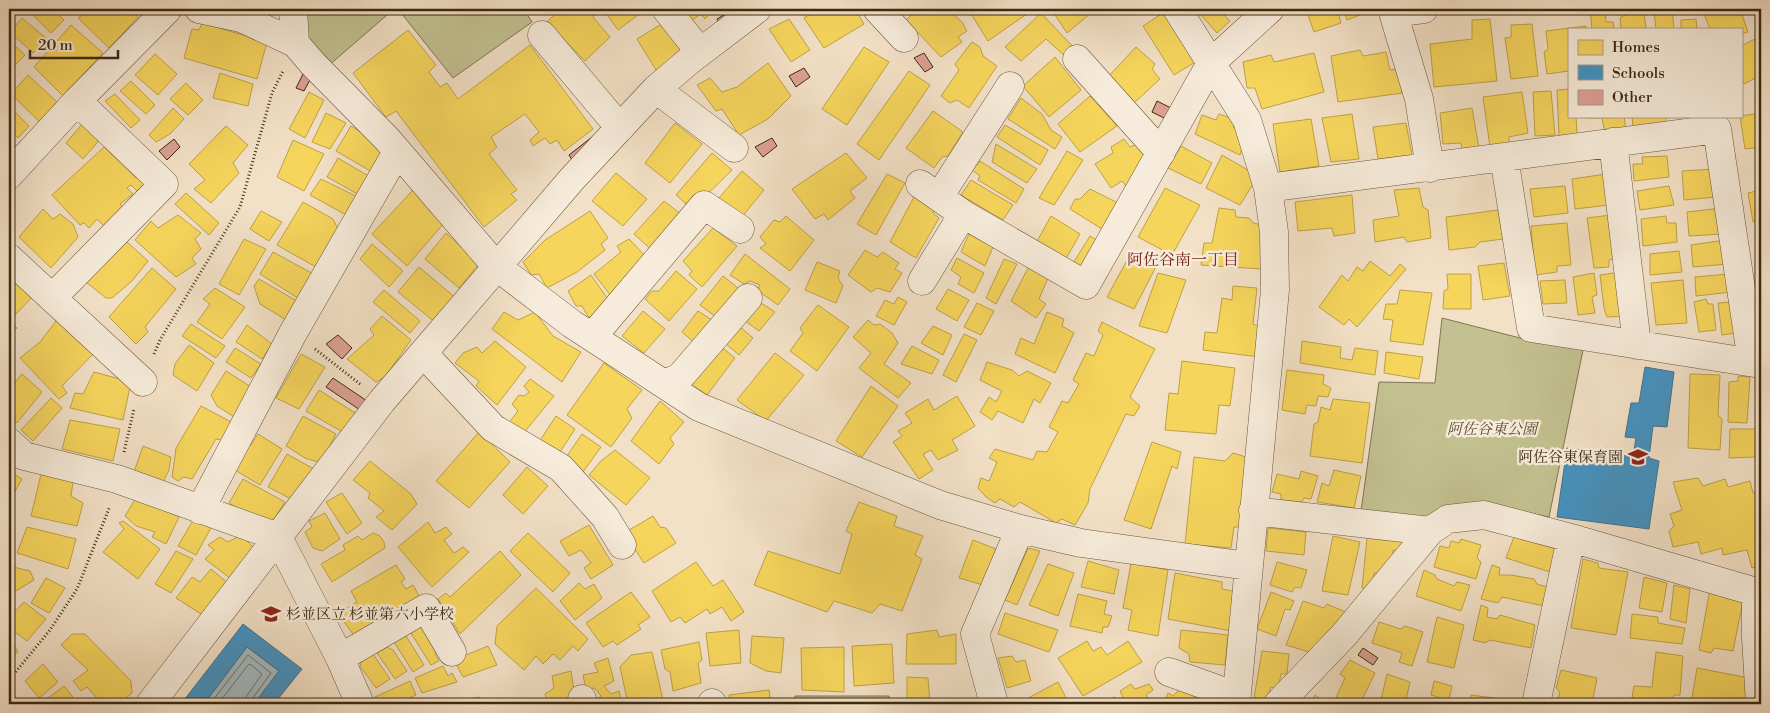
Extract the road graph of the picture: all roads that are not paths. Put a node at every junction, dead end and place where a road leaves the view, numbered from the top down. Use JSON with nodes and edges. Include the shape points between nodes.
{"nodes":[{"id":1,"x":168,"y":9,"type":"edge"},
{"id":2,"x":200,"y":9,"type":"edge"},
{"id":3,"x":293,"y":9,"type":"edge"},
{"id":4,"x":666,"y":9,"type":"edge"},
{"id":5,"x":757,"y":9,"type":"edge"},
{"id":6,"x":877,"y":9,"type":"edge"},
{"id":7,"x":1178,"y":9,"type":"edge"},
{"id":8,"x":1270,"y":9,"type":"edge"},
{"id":9,"x":1424,"y":9,"type":"edge"},
{"id":10,"x":1392,"y":11,"type":"edge"},
{"id":11,"x":542,"y":35,"type":"dead end"},
{"id":12,"x":904,"y":38,"type":"dead end"},
{"id":13,"x":295,"y":43,"type":"junction"},
{"id":14,"x":700,"y":52,"type":"junction"},
{"id":15,"x":1077,"y":59,"type":"dead end"},
{"id":16,"x":1211,"y":63,"type":"junction"},
{"id":17,"x":1010,"y":86,"type":"dead end"},
{"id":18,"x":656,"y":89,"type":"junction"},
{"id":19,"x":77,"y":101,"type":"junction"},
{"id":20,"x":620,"y":128,"type":"junction"},
{"id":21,"x":1613,"y":142,"type":"junction"},
{"id":22,"x":734,"y":148,"type":"dead end"},
{"id":23,"x":397,"y":152,"type":"junction"},
{"id":24,"x":1161,"y":153,"type":"junction"},
{"id":25,"x":1504,"y":157,"type":"junction"},
{"id":26,"x":1430,"y":168,"type":"junction"},
{"id":27,"x":9,"y":174,"type":"edge"},
{"id":28,"x":1268,"y":188,"type":"junction"},
{"id":29,"x":963,"y":214,"type":"junction"},
{"id":30,"x":740,"y":228,"type":"dead end"},
{"id":31,"x":9,"y":258,"type":"edge"},
{"id":32,"x":496,"y":266,"type":"junction"},
{"id":33,"x":922,"y":281,"type":"dead end"},
{"id":34,"x":52,"y":298,"type":"junction"},
{"id":35,"x":748,"y":298,"type":"dead end"},
{"id":36,"x":592,"y":337,"type":"junction"},
{"id":37,"x":1637,"y":344,"type":"junction"},
{"id":38,"x":423,"y":353,"type":"junction"},
{"id":39,"x":1757,"y":363,"type":"edge"},
{"id":40,"x":143,"y":382,"type":"dead end"},
{"id":41,"x":664,"y":384,"type":"junction"},
{"id":42,"x":9,"y":442,"type":"edge"},
{"id":43,"x":200,"y":510,"type":"junction"},
{"id":44,"x":1253,"y":511,"type":"junction"},
{"id":45,"x":1020,"y":529,"type":"junction"},
{"id":46,"x":1430,"y":531,"type":"junction"},
{"id":47,"x":278,"y":537,"type":"junction"},
{"id":48,"x":1571,"y":538,"type":"junction"},
{"id":49,"x":622,"y":545,"type":"dead end"},
{"id":50,"x":1248,"y":566,"type":"junction"},
{"id":51,"x":1759,"y":591,"type":"edge"},
{"id":52,"x":452,"y":652,"type":"dead end"},
{"id":53,"x":340,"y":658,"type":"junction"},
{"id":54,"x":1169,"y":672,"type":"dead end"},
{"id":55,"x":1236,"y":700,"type":"edge"},
{"id":56,"x":150,"y":704,"type":"edge"},
{"id":57,"x":360,"y":704,"type":"edge"},
{"id":58,"x":994,"y":704,"type":"edge"},
{"id":59,"x":1278,"y":704,"type":"edge"},
{"id":60,"x":1536,"y":704,"type":"edge"},
{"id":61,"x":1760,"y":704,"type":"edge"}],
"edges":[{"from":1,"to":19,"type":"street"},
{"from":2,"to":13,"type":"street","via":[[241,18]]},
{"from":3,"to":13,"type":"street"},
{"from":4,"to":14,"type":"street"},
{"from":5,"to":14,"type":"street"},
{"from":6,"to":12,"type":"street"},
{"from":7,"to":16,"type":"street"},
{"from":8,"to":16,"type":"street"},
{"from":9,"to":10,"type":"street"},
{"from":10,"to":26,"type":"street","via":[[1419,98]]},
{"from":11,"to":20,"type":"street"},
{"from":13,"to":23,"type":"street"},
{"from":14,"to":18,"type":"street"},
{"from":15,"to":24,"type":"street"},
{"from":16,"to":24,"type":"street"},
{"from":16,"to":28,"type":"street","via":[[1247,120]]},
{"from":17,"to":29,"type":"street","via":[[929,191]]},
{"from":18,"to":20,"type":"street"},
{"from":18,"to":22,"type":"street"},
{"from":19,"to":27,"type":"street"},
{"from":19,"to":34,"type":"street","via":[[164,184]]},
{"from":20,"to":32,"type":"street"},
{"from":21,"to":25,"type":"street"},
{"from":21,"to":37,"type":"street"},
{"from":21,"to":39,"type":"street","via":[[1717,129]]},
{"from":23,"to":32,"type":"street"},
{"from":23,"to":43,"type":"street","via":[[293,333]]},
{"from":24,"to":29,"type":"street","via":[[1086,285]]},
{"from":25,"to":26,"type":"street"},
{"from":25,"to":37,"type":"street","via":[[1531,328]]},
{"from":26,"to":28,"type":"street"},
{"from":28,"to":44,"type":"street","via":[[1274,232],[1275,290]]},
{"from":29,"to":33,"type":"street"},
{"from":30,"to":36,"type":"street","via":[[704,205]]},
{"from":31,"to":34,"type":"street"},
{"from":32,"to":36,"type":"street"},
{"from":32,"to":38,"type":"street"},
{"from":34,"to":40,"type":"street"},
{"from":35,"to":41,"type":"street","via":[[680,377]]},
{"from":36,"to":41,"type":"street"},
{"from":37,"to":39,"type":"street"},
{"from":38,"to":47,"type":"street"},
{"from":38,"to":49,"type":"street","via":[[493,428],[561,468],[606,517]]},
{"from":41,"to":45,"type":"street","via":[[699,407],[940,505]]},
{"from":42,"to":43,"type":"street","via":[[24,456],[117,479]]},
{"from":43,"to":47,"type":"street"},
{"from":44,"to":46,"type":"street"},
{"from":44,"to":50,"type":"street"},
{"from":45,"to":50,"type":"street","via":[[1081,543]]},
{"from":45,"to":58,"type":"street","via":[[975,634]]},
{"from":46,"to":48,"type":"street","via":[[1448,519],[1484,515]]},
{"from":46,"to":59,"type":"street","via":[[1344,635]]},
{"from":47,"to":53,"type":"street"},
{"from":47,"to":56,"type":"street"},
{"from":48,"to":51,"type":"street"},
{"from":48,"to":60,"type":"street"},
{"from":50,"to":55,"type":"street"},
{"from":51,"to":61,"type":"street","via":[[1756,638]]},
{"from":52,"to":53,"type":"street","via":[[426,608]]},
{"from":53,"to":57,"type":"street"},
{"from":54,"to":55,"type":"street"}]}
